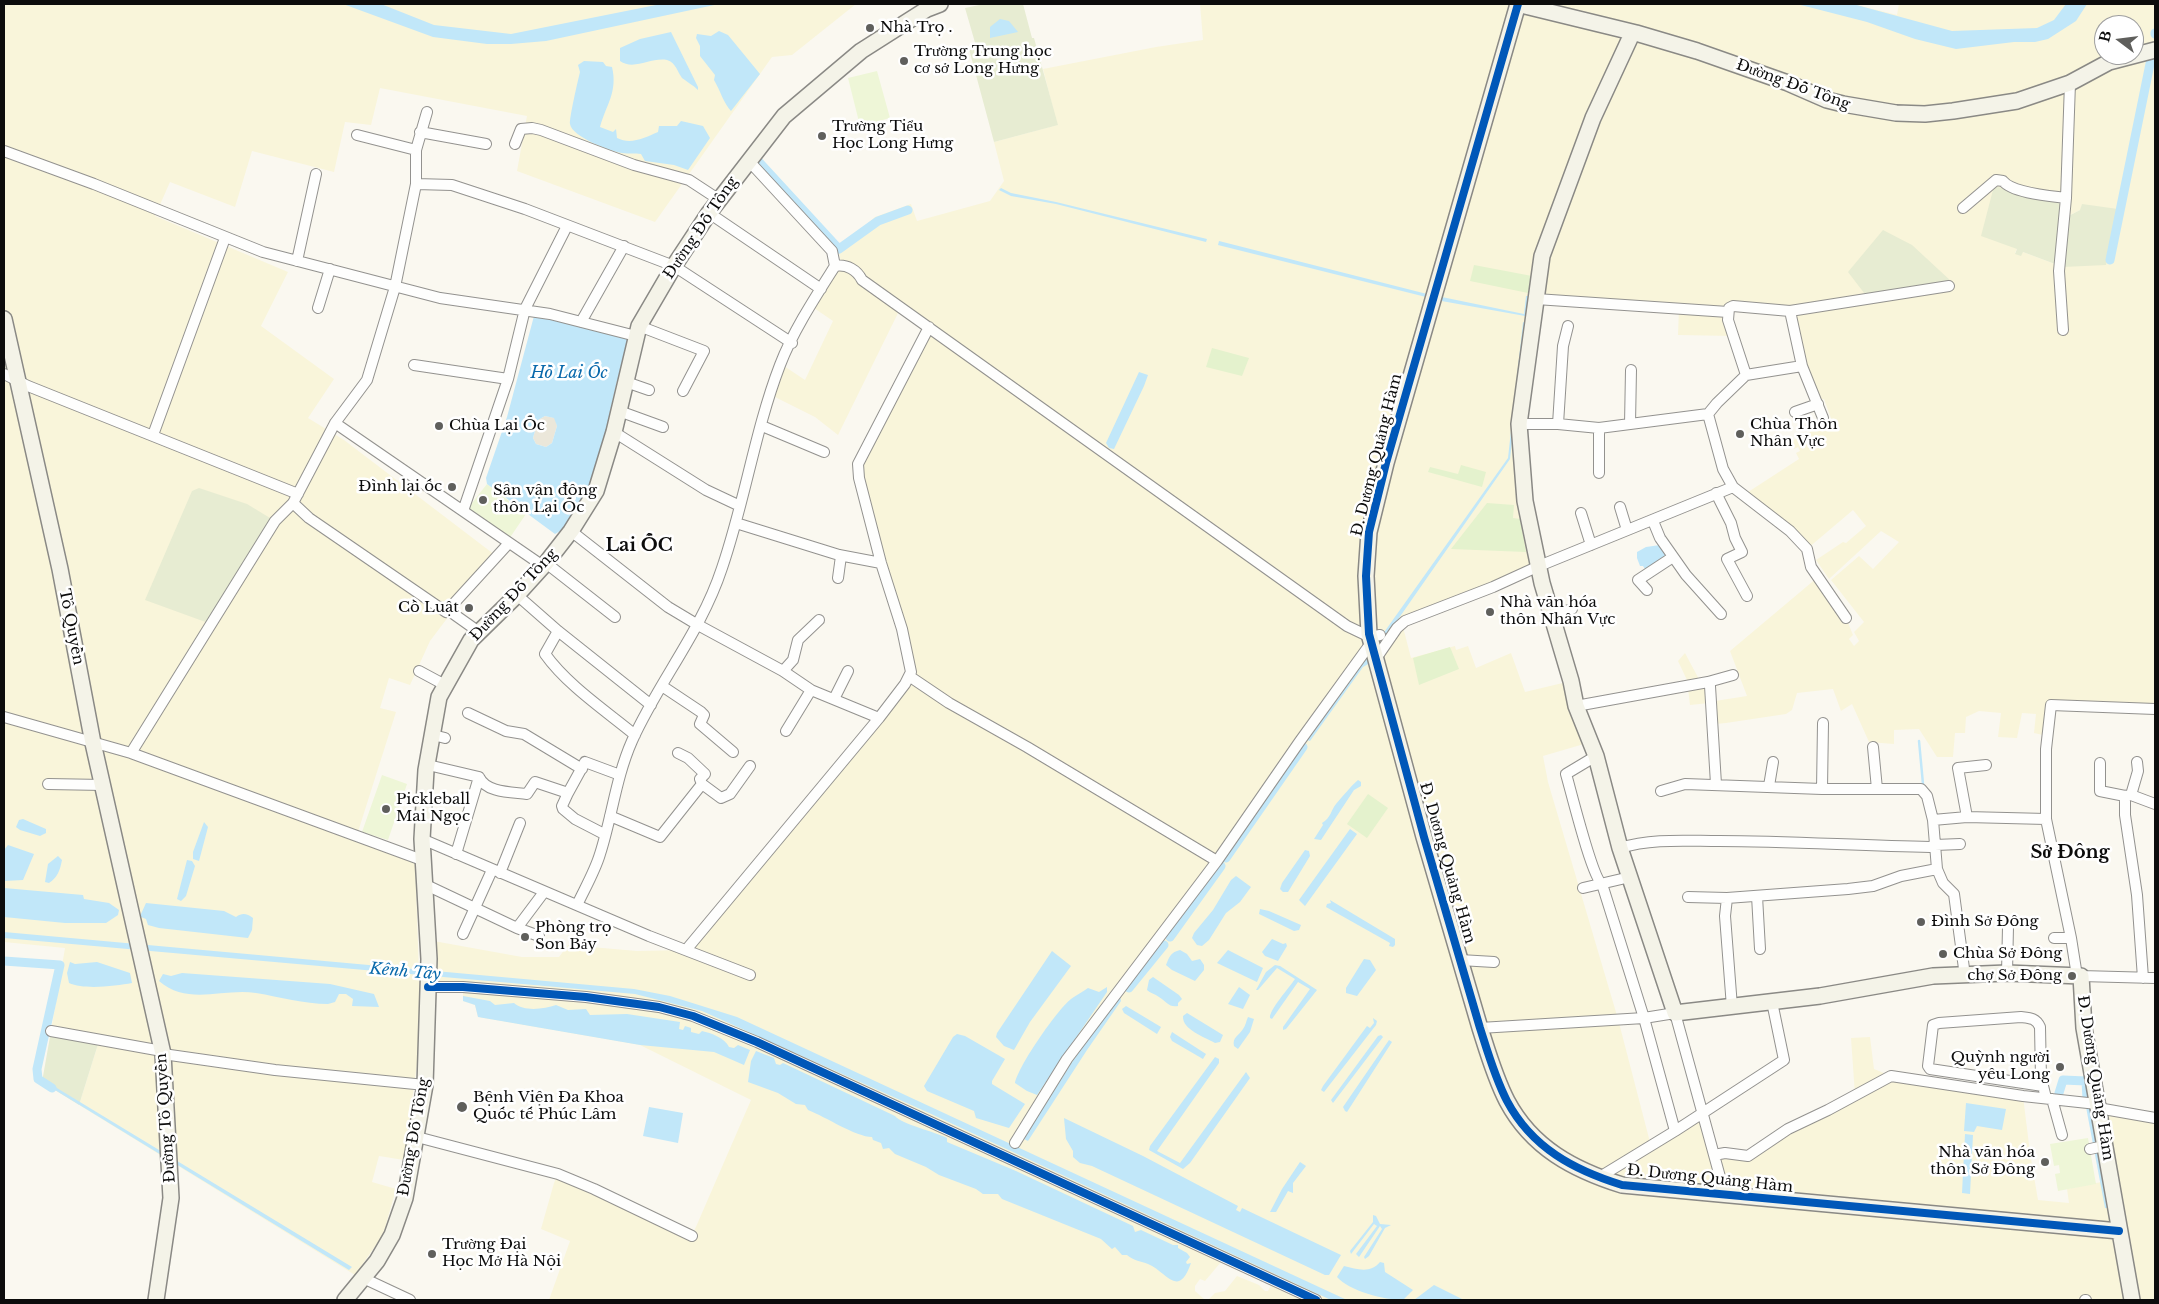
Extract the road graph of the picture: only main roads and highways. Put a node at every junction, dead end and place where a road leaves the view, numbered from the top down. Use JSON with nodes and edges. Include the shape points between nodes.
{"nodes":[{"id":1,"x":940,"y":4,"type":"edge"},
{"id":2,"x":1519,"y":4,"type":"edge"},
{"id":3,"x":1636,"y":33,"type":"junction"},
{"id":4,"x":2155,"y":50,"type":"edge"},
{"id":5,"x":4,"y":319,"type":"edge"},
{"id":6,"x":10,"y":377,"type":"edge"},
{"id":7,"x":137,"y":937,"type":"joint"},
{"id":8,"x":2120,"y":1231,"type":"junction"},
{"id":9,"x":156,"y":1300,"type":"edge"},
{"id":10,"x":345,"y":1300,"type":"edge"},
{"id":11,"x":2132,"y":1300,"type":"edge"}],
"edges":[{"from":1,"to":10,"type":"main road","name":"Đường Đỗ Tông","via":[[861,51],[784,116],[718,199],[637,331],[620,411],[596,491],[571,531],[518,595],[471,640],[439,697],[439,736],[428,765],[422,839],[429,959],[425,1085],[417,1137],[405,1198],[392,1235],[377,1261]]},
{"from":2,"to":3,"type":"main road","name":"Đường Đỗ Tông"},
{"from":2,"to":8,"type":"main road","name":"Đ. Dương Quảng Hàm","via":[[1391,444],[1369,532],[1366,576],[1366,605],[1375,660],[1480,1028],[1507,1102],[1549,1152],[1598,1178],[1622,1185]]},
{"from":3,"to":4,"type":"main road","name":"Đường Đỗ Tông","via":[[1788,82],[1827,100],[1859,108],[1925,114],[2017,101],[2070,83],[2109,62]]},
{"from":3,"to":8,"type":"main road","name":"Đ. Dương Quảng Hàm","via":[[1631,36],[1596,110],[1542,256],[1519,424],[1525,501],[1539,566],[1537,585],[1571,681],[1576,706],[1596,756],[1620,848],[1675,1013],[1820,996],[1933,976],[2007,973],[2079,976],[2097,1106],[2096,1147]]},
{"from":5,"to":6,"type":"main road","name":"Tô Quyền"},
{"from":6,"to":7,"type":"main road","name":"Tô Quyền","via":[[60,569],[93,743]]},
{"from":7,"to":9,"type":"main road","name":"Đường Tô Quyền","via":[[162,1052],[170,1158],[171,1198]]},
{"from":8,"to":11,"type":"main road","name":"Đ. Dương Quảng Hàm"}]}
